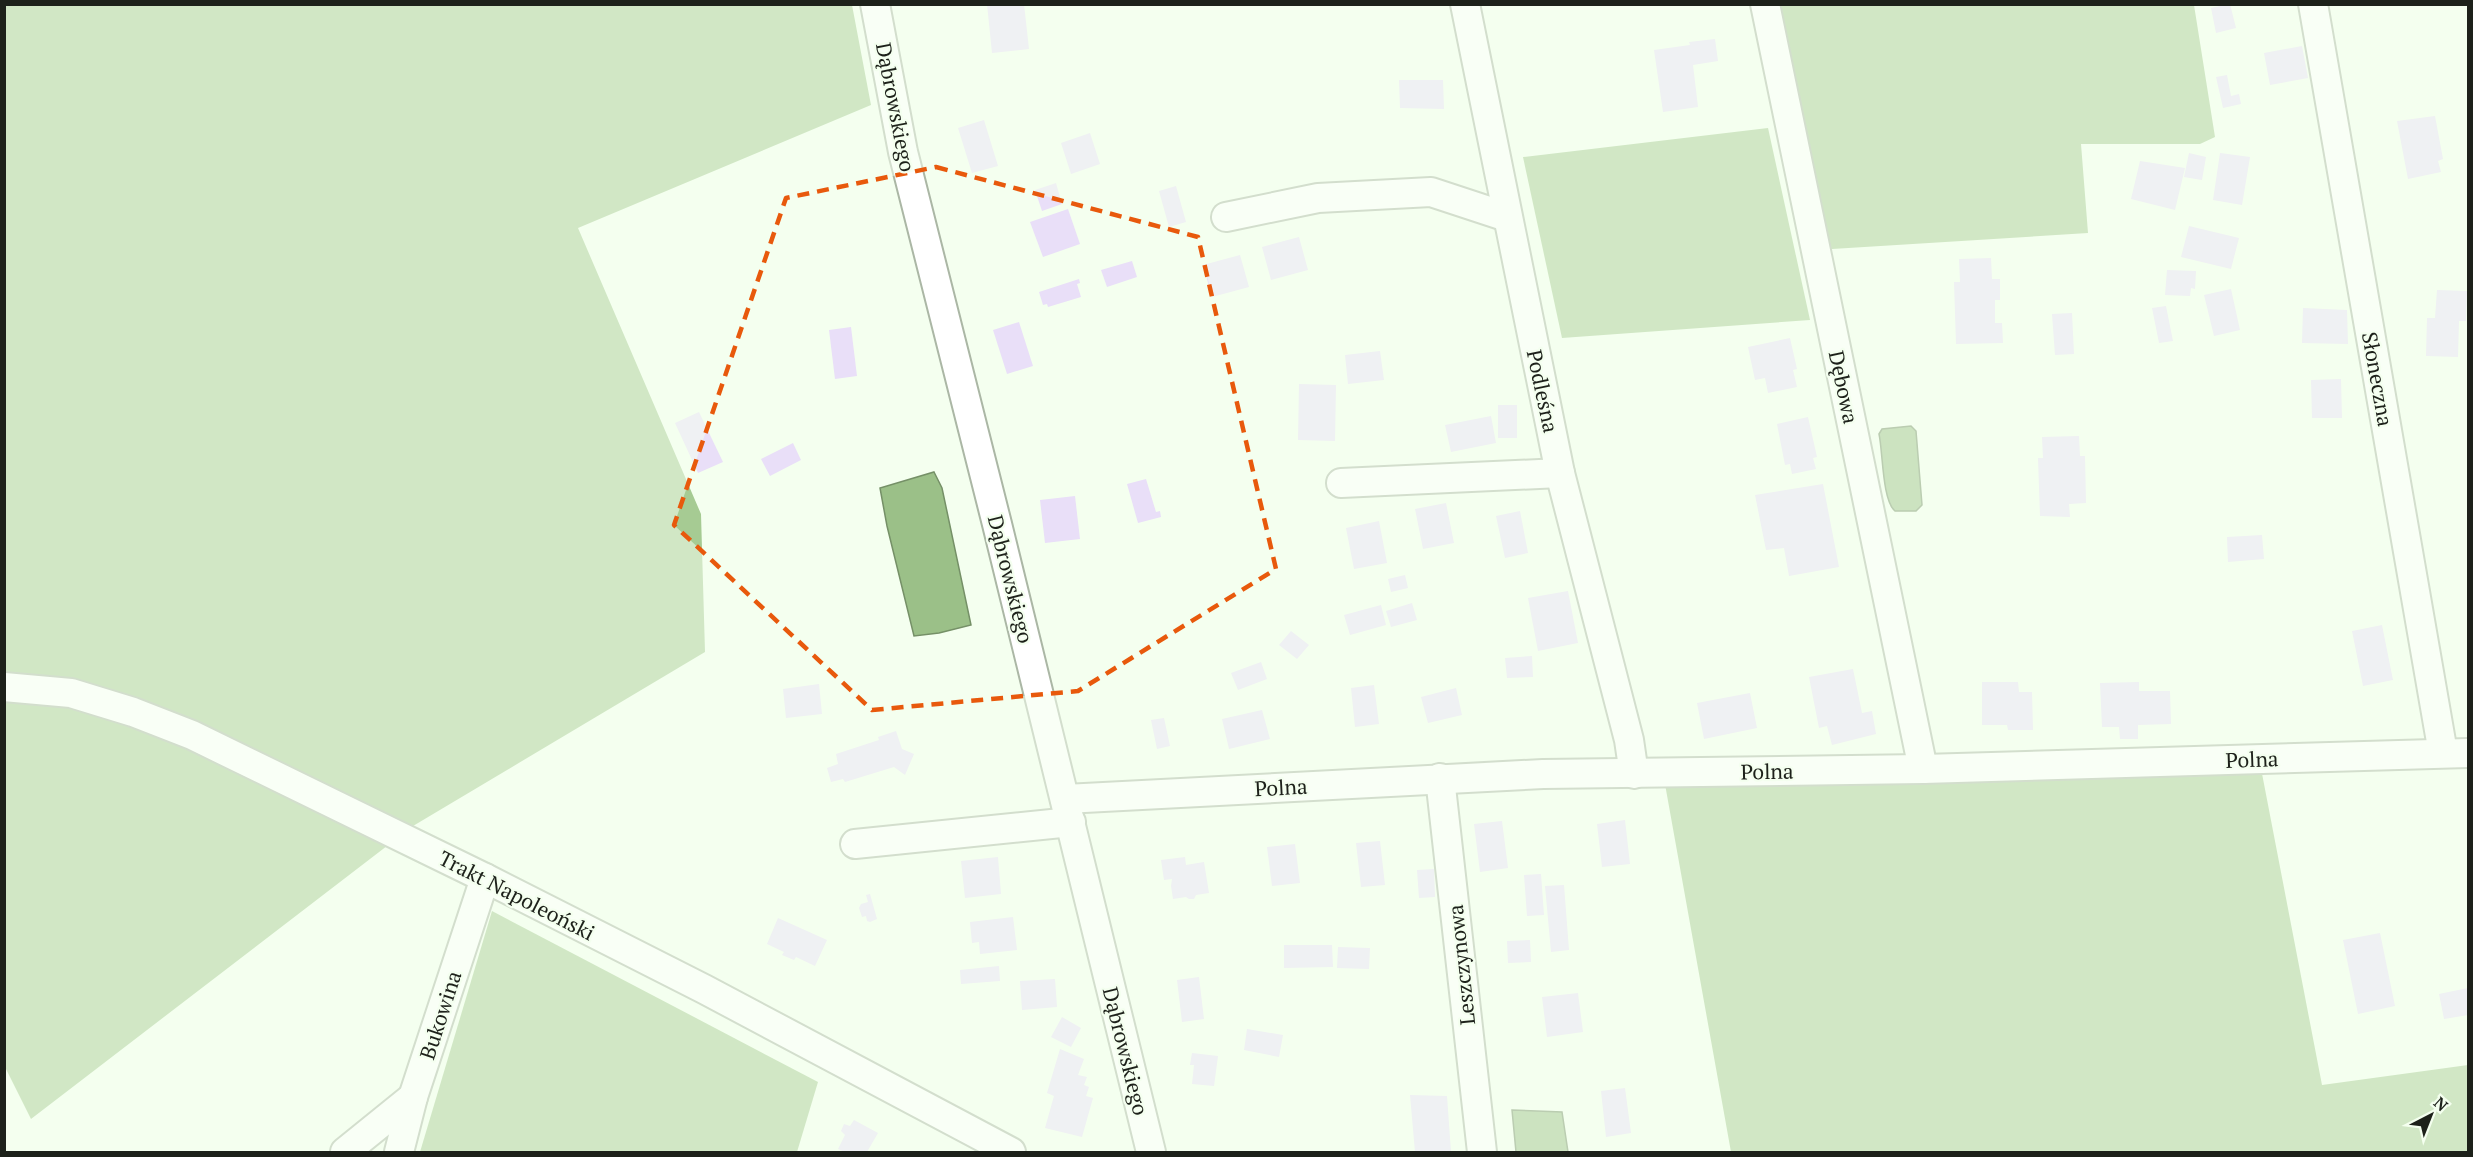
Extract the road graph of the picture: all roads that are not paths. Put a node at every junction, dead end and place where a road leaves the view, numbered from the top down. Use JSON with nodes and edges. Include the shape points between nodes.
{"nodes":[{"id":1,"x":875,"y":4,"type":"edge"},
{"id":2,"x":1464,"y":4,"type":"edge"},
{"id":3,"x":1765,"y":4,"type":"edge"},
{"id":4,"x":2313,"y":4,"type":"edge"},
{"id":5,"x":1226,"y":217,"type":"dead end"},
{"id":6,"x":1507,"y":217,"type":"junction"},
{"id":7,"x":1560,"y":473,"type":"junction"},
{"id":8,"x":1341,"y":483,"type":"dead end"},
{"id":9,"x":4,"y":687,"type":"edge"},
{"id":10,"x":2456,"y":753,"type":"edge"},
{"id":11,"x":1923,"y":769,"type":"junction"},
{"id":12,"x":1634,"y":774,"type":"junction"},
{"id":13,"x":1440,"y":778,"type":"junction"},
{"id":14,"x":1068,"y":810,"type":"junction"},
{"id":15,"x":855,"y":844,"type":"dead end"},
{"id":16,"x":485,"y":878,"type":"junction"},
{"id":17,"x":413,"y":1097,"type":"junction"},
{"id":18,"x":1001,"y":1150,"type":"edge"},
{"id":19,"x":345,"y":1152,"type":"edge"},
{"id":20,"x":399,"y":1152,"type":"edge"},
{"id":21,"x":1151,"y":1152,"type":"edge"},
{"id":22,"x":1482,"y":1152,"type":"edge"}],
"edges":[{"from":1,"to":14,"type":"street","name":"Dąbrowskiego","via":[[903,152]]},
{"from":2,"to":6,"type":"street","name":"Podleśna"},
{"from":3,"to":11,"type":"street","name":"Dębowa"},
{"from":4,"to":10,"type":"street","name":"Słoneczna"},
{"from":5,"to":6,"type":"street","via":[[1318,198],[1431,192]]},
{"from":6,"to":7,"type":"street","name":"Podleśna"},
{"from":7,"to":8,"type":"street"},
{"from":7,"to":12,"type":"street","name":"Podleśna","via":[[1629,740]]},
{"from":9,"to":16,"type":"street","name":"Trakt Napoleoński","via":[[71,693],[192,735]]},
{"from":10,"to":11,"type":"street","name":"Polna"},
{"from":11,"to":12,"type":"street","name":"Polna"},
{"from":12,"to":13,"type":"street","name":"Polna"},
{"from":13,"to":14,"type":"street","name":"Polna"},
{"from":13,"to":22,"type":"street","name":"Leszczynowa"},
{"from":14,"to":15,"type":"street","name":"Polna"},
{"from":14,"to":21,"type":"street","name":"Dąbrowskiego"},
{"from":16,"to":17,"type":"street","name":"Bukowina"},
{"from":16,"to":18,"type":"street","name":"Trakt Napoleoński","via":[[704,989]]},
{"from":17,"to":19,"type":"street"},
{"from":17,"to":20,"type":"street","name":"Bukowina"}]}
